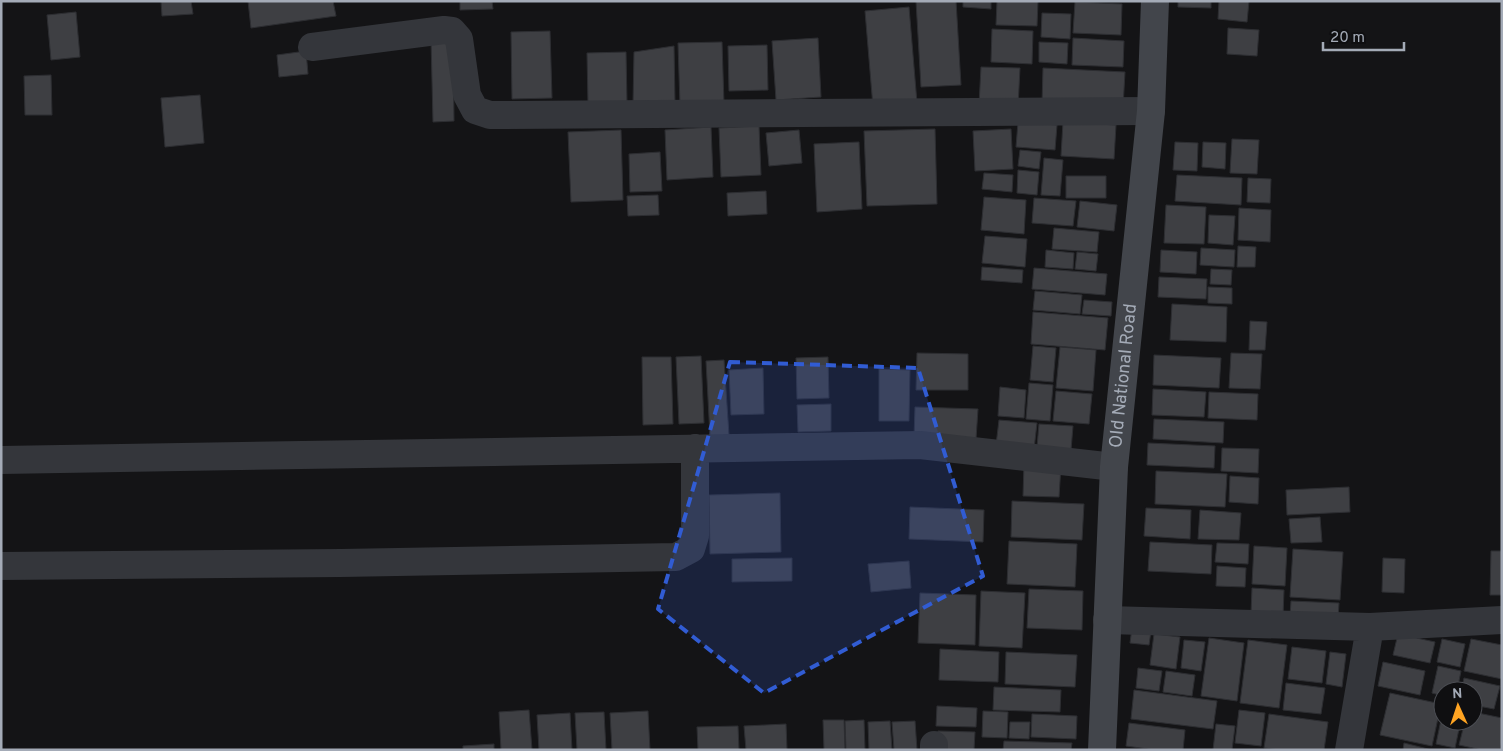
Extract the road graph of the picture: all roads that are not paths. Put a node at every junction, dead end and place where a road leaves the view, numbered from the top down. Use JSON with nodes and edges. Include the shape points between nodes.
{"nodes":[{"id":1,"x":1155,"y":1,"type":"edge"},
{"id":2,"x":312,"y":47,"type":"dead end"},
{"id":3,"x":1151,"y":111,"type":"junction"},
{"id":4,"x":695,"y":448,"type":"junction"},
{"id":5,"x":1,"y":460,"type":"edge"},
{"id":6,"x":1114,"y":466,"type":"junction"},
{"id":7,"x":1,"y":566,"type":"edge"},
{"id":8,"x":1107,"y":620,"type":"junction"},
{"id":9,"x":1502,"y":620,"type":"edge"},
{"id":10,"x":1370,"y":627,"type":"junction"},
{"id":11,"x":1102,"y":750,"type":"edge"},
{"id":12,"x":1349,"y":750,"type":"edge"}],
"edges":[{"from":1,"to":3,"type":"main road","name":"Old National Road"},
{"from":2,"to":3,"type":"street","via":[[452,31],[459,39],[468,95],[475,110],[490,114]]},
{"from":3,"to":6,"type":"main road","name":"Old National Road"},
{"from":4,"to":5,"type":"street"},
{"from":4,"to":6,"type":"street","via":[[920,445]]},
{"from":4,"to":7,"type":"street","via":[[695,536],[691,548],[676,557]]},
{"from":6,"to":8,"type":"main road","name":"Old National Road"},
{"from":8,"to":10,"type":"street"},
{"from":8,"to":11,"type":"main road","name":"Old National Road"},
{"from":9,"to":10,"type":"street"},
{"from":10,"to":12,"type":"street"}]}
